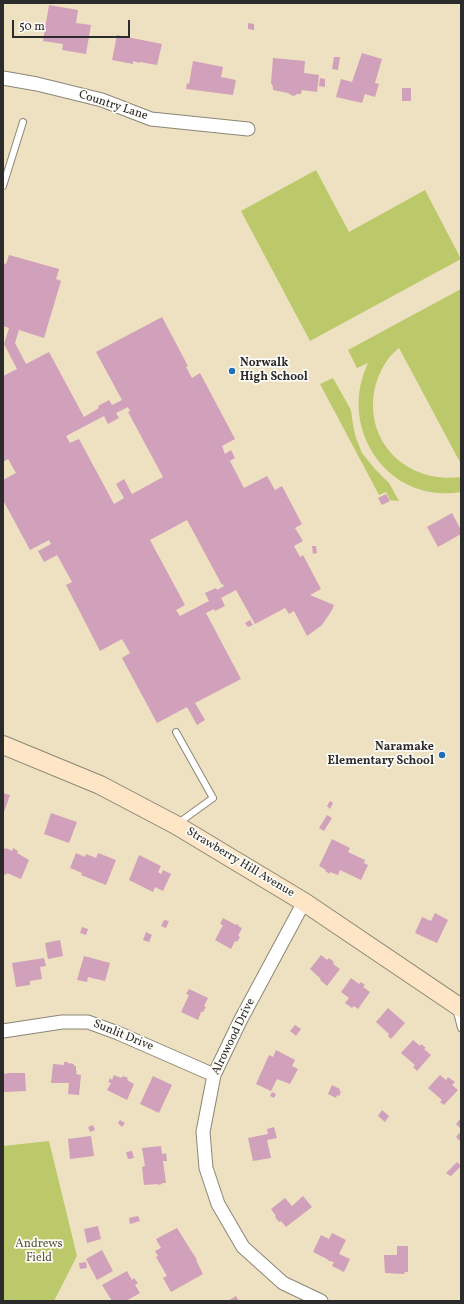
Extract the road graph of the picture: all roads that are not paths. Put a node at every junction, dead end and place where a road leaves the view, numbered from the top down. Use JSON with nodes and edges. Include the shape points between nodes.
{"nodes":[{"id":1,"x":3,"y":78,"type":"edge"},
{"id":2,"x":23,"y":122,"type":"dead end"},
{"id":3,"x":248,"y":129,"type":"dead end"},
{"id":4,"x":3,"y":186,"type":"edge"},
{"id":5,"x":176,"y":732,"type":"dead end"},
{"id":6,"x":3,"y":745,"type":"edge"},
{"id":7,"x":176,"y":824,"type":"junction"},
{"id":8,"x":304,"y":902,"type":"junction"},
{"id":9,"x":458,"y":1007,"type":"edge"},
{"id":10,"x":461,"y":1028,"type":"edge"},
{"id":11,"x":3,"y":1031,"type":"edge"},
{"id":12,"x":214,"y":1075,"type":"junction"},
{"id":13,"x":321,"y":1301,"type":"edge"}],
"edges":[{"from":1,"to":3,"type":"street","name":"Country Lane","via":[[102,100],[151,119]]},
{"from":2,"to":4,"type":"lane"},
{"from":5,"to":7,"type":"lane","via":[[213,798]]},
{"from":6,"to":7,"type":"main road","name":"Strawberry Hill Avenue","via":[[100,785]]},
{"from":7,"to":8,"type":"main road","name":"Strawberry Hill Avenue"},
{"from":8,"to":9,"type":"main road","name":"Strawberry Hill Avenue"},
{"from":8,"to":12,"type":"street","name":"Alrowood Drive"},
{"from":9,"to":10,"type":"lane"},
{"from":11,"to":12,"type":"street","name":"Sunlit Drive","via":[[62,1022],[88,1022]]},
{"from":12,"to":13,"type":"street","name":"Alrowood Drive","via":[[203,1132],[206,1168],[218,1204],[243,1247],[283,1283]]}]}
